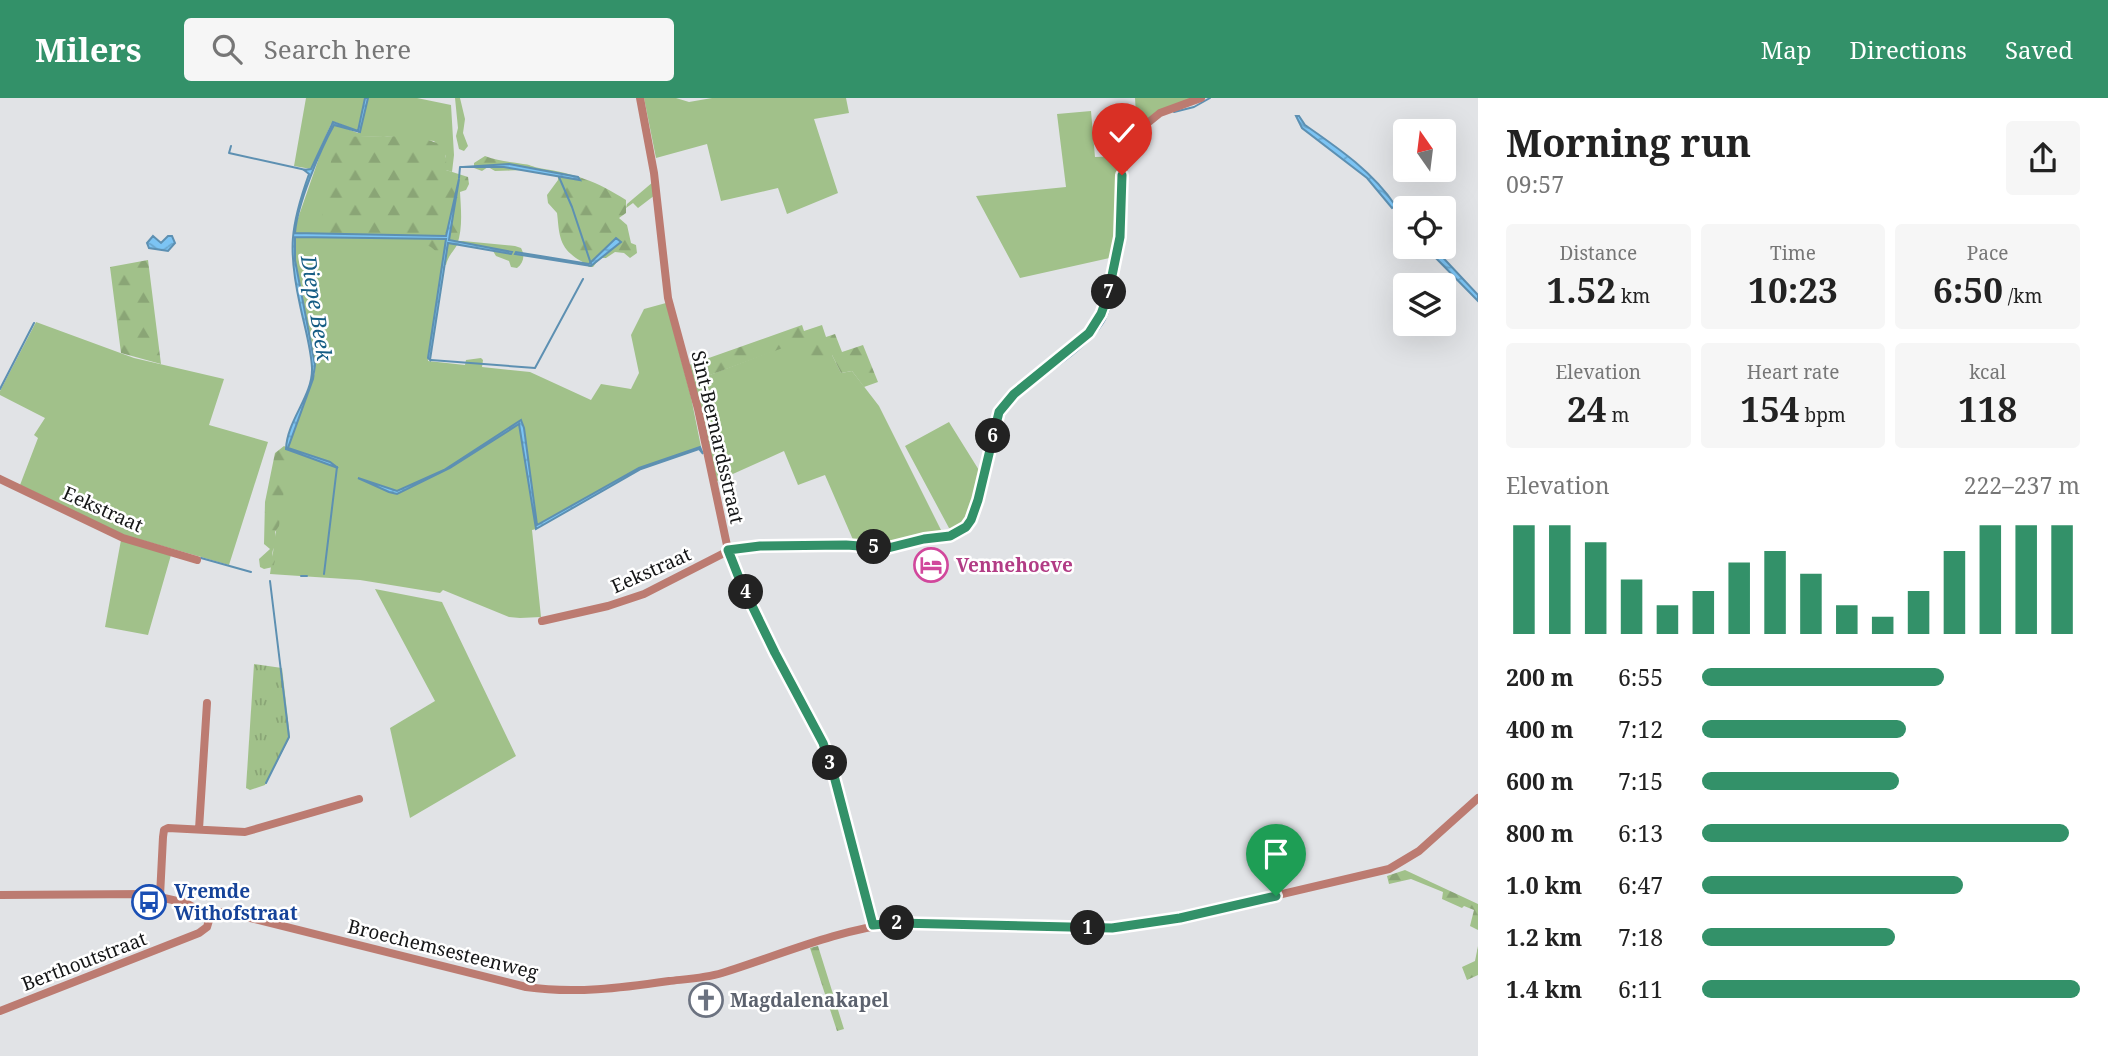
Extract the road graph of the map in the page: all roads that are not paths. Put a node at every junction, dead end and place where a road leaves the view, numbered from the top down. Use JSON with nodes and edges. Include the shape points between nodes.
{"nodes":[{"id":1,"x":640,"y":98,"type":"edge"},
{"id":2,"x":1201,"y":98,"type":"edge"},
{"id":3,"x":0,"y":479,"type":"edge"},
{"id":4,"x":728,"y":550,"type":"junction"},
{"id":5,"x":197,"y":560,"type":"dead end"},
{"id":6,"x":542,"y":621,"type":"dead end"},
{"id":7,"x":207,"y":703,"type":"dead end"},
{"id":8,"x":359,"y":799,"type":"dead end"},
{"id":9,"x":1478,"y":799,"type":"edge"},
{"id":10,"x":199,"y":829,"type":"junction"},
{"id":11,"x":0,"y":894,"type":"edge"},
{"id":12,"x":160,"y":896,"type":"junction"},
{"id":13,"x":210,"y":917,"type":"junction"},
{"id":14,"x":873,"y":925,"type":"junction"},
{"id":15,"x":0,"y":1011,"type":"edge"}],
"edges":[{"from":1,"to":4,"type":"street","name":"Sint-Bernardsstraat","via":[[668,298]]},
{"from":2,"to":4,"type":"street","via":[[1160,113],[1132,141],[1122,175],[1120,237],[1101,314],[1089,333],[1014,394],[999,412],[978,500],[961,531],[888,548],[760,546]]},
{"from":3,"to":5,"type":"street","name":"Eekstraat","via":[[123,538]]},
{"from":4,"to":6,"type":"street","name":"Eekstraat","via":[[644,594]]},
{"from":4,"to":14,"type":"street","name":"Sint-Bernardsstraat","via":[[823,743]]},
{"from":7,"to":10,"type":"street"},
{"from":8,"to":10,"type":"street","via":[[245,832]]},
{"from":9,"to":14,"type":"street","name":"Broechemsesteenweg","via":[[1419,851],[1389,869],[1180,918],[1112,928]]},
{"from":10,"to":12,"type":"street","via":[[164,830]]},
{"from":11,"to":12,"type":"street","name":"Broechemsesteenweg"},
{"from":12,"to":13,"type":"street","name":"Broechemsesteenweg","via":[[186,903]]},
{"from":13,"to":14,"type":"street","name":"Broechemsesteenweg","via":[[227,912],[526,987],[572,991],[719,974]]},
{"from":13,"to":15,"type":"street","name":"Berthoutstraat","via":[[204,930]]}]}
